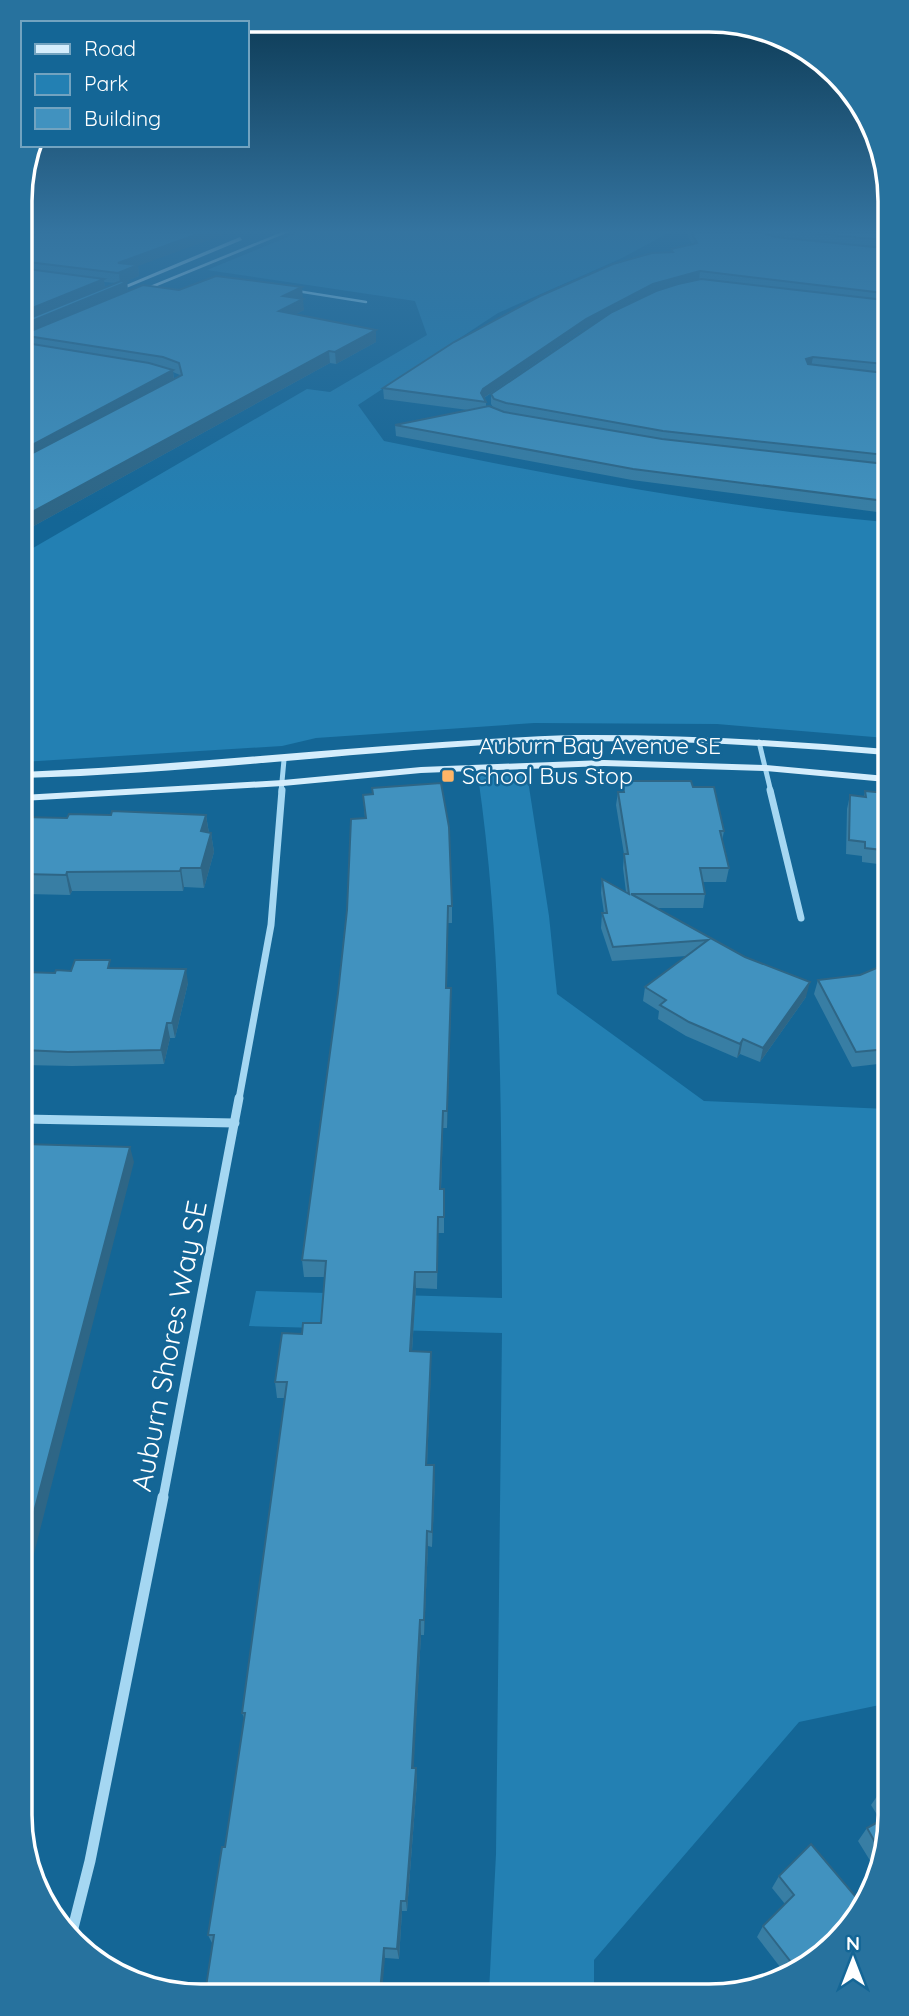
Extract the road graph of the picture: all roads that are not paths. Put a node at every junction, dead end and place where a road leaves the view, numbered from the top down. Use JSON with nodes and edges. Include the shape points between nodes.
{"nodes":[{"id":1,"x":759,"y":742,"type":"junction"},
{"id":2,"x":878,"y":751,"type":"edge"},
{"id":3,"x":284,"y":760,"type":"junction"},
{"id":4,"x":766,"y":768,"type":"junction"},
{"id":5,"x":32,"y":775,"type":"edge"},
{"id":6,"x":878,"y":778,"type":"edge"},
{"id":7,"x":283,"y":783,"type":"junction"},
{"id":8,"x":32,"y":797,"type":"edge"},
{"id":9,"x":801,"y":918,"type":"dead end"},
{"id":10,"x":32,"y":1119,"type":"edge"},
{"id":11,"x":235,"y":1123,"type":"junction"},
{"id":12,"x":73,"y":1927,"type":"edge"}],
"edges":[{"from":1,"to":2,"type":"street","name":"Auburn Bay Avenue SE"},
{"from":1,"to":3,"type":"street","name":"Auburn Bay Avenue SE","via":[[526,740]]},
{"from":1,"to":4,"type":"street"},
{"from":3,"to":5,"type":"street","name":"Auburn Bay Avenue SE"},
{"from":3,"to":7,"type":"street","name":"Auburn Shores Way SE"},
{"from":4,"to":6,"type":"street","name":"Auburn Bay Avenue SE"},
{"from":4,"to":7,"type":"street","name":"Auburn Bay Avenue SE","via":[[542,764]]},
{"from":4,"to":9,"type":"street"},
{"from":7,"to":8,"type":"street","name":"Auburn Bay Avenue SE"},
{"from":7,"to":11,"type":"street","name":"Auburn Shores Way SE","via":[[271,925]]},
{"from":10,"to":11,"type":"street"},
{"from":11,"to":12,"type":"street","name":"Auburn Shores Way SE","via":[[126,1683]]}]}
